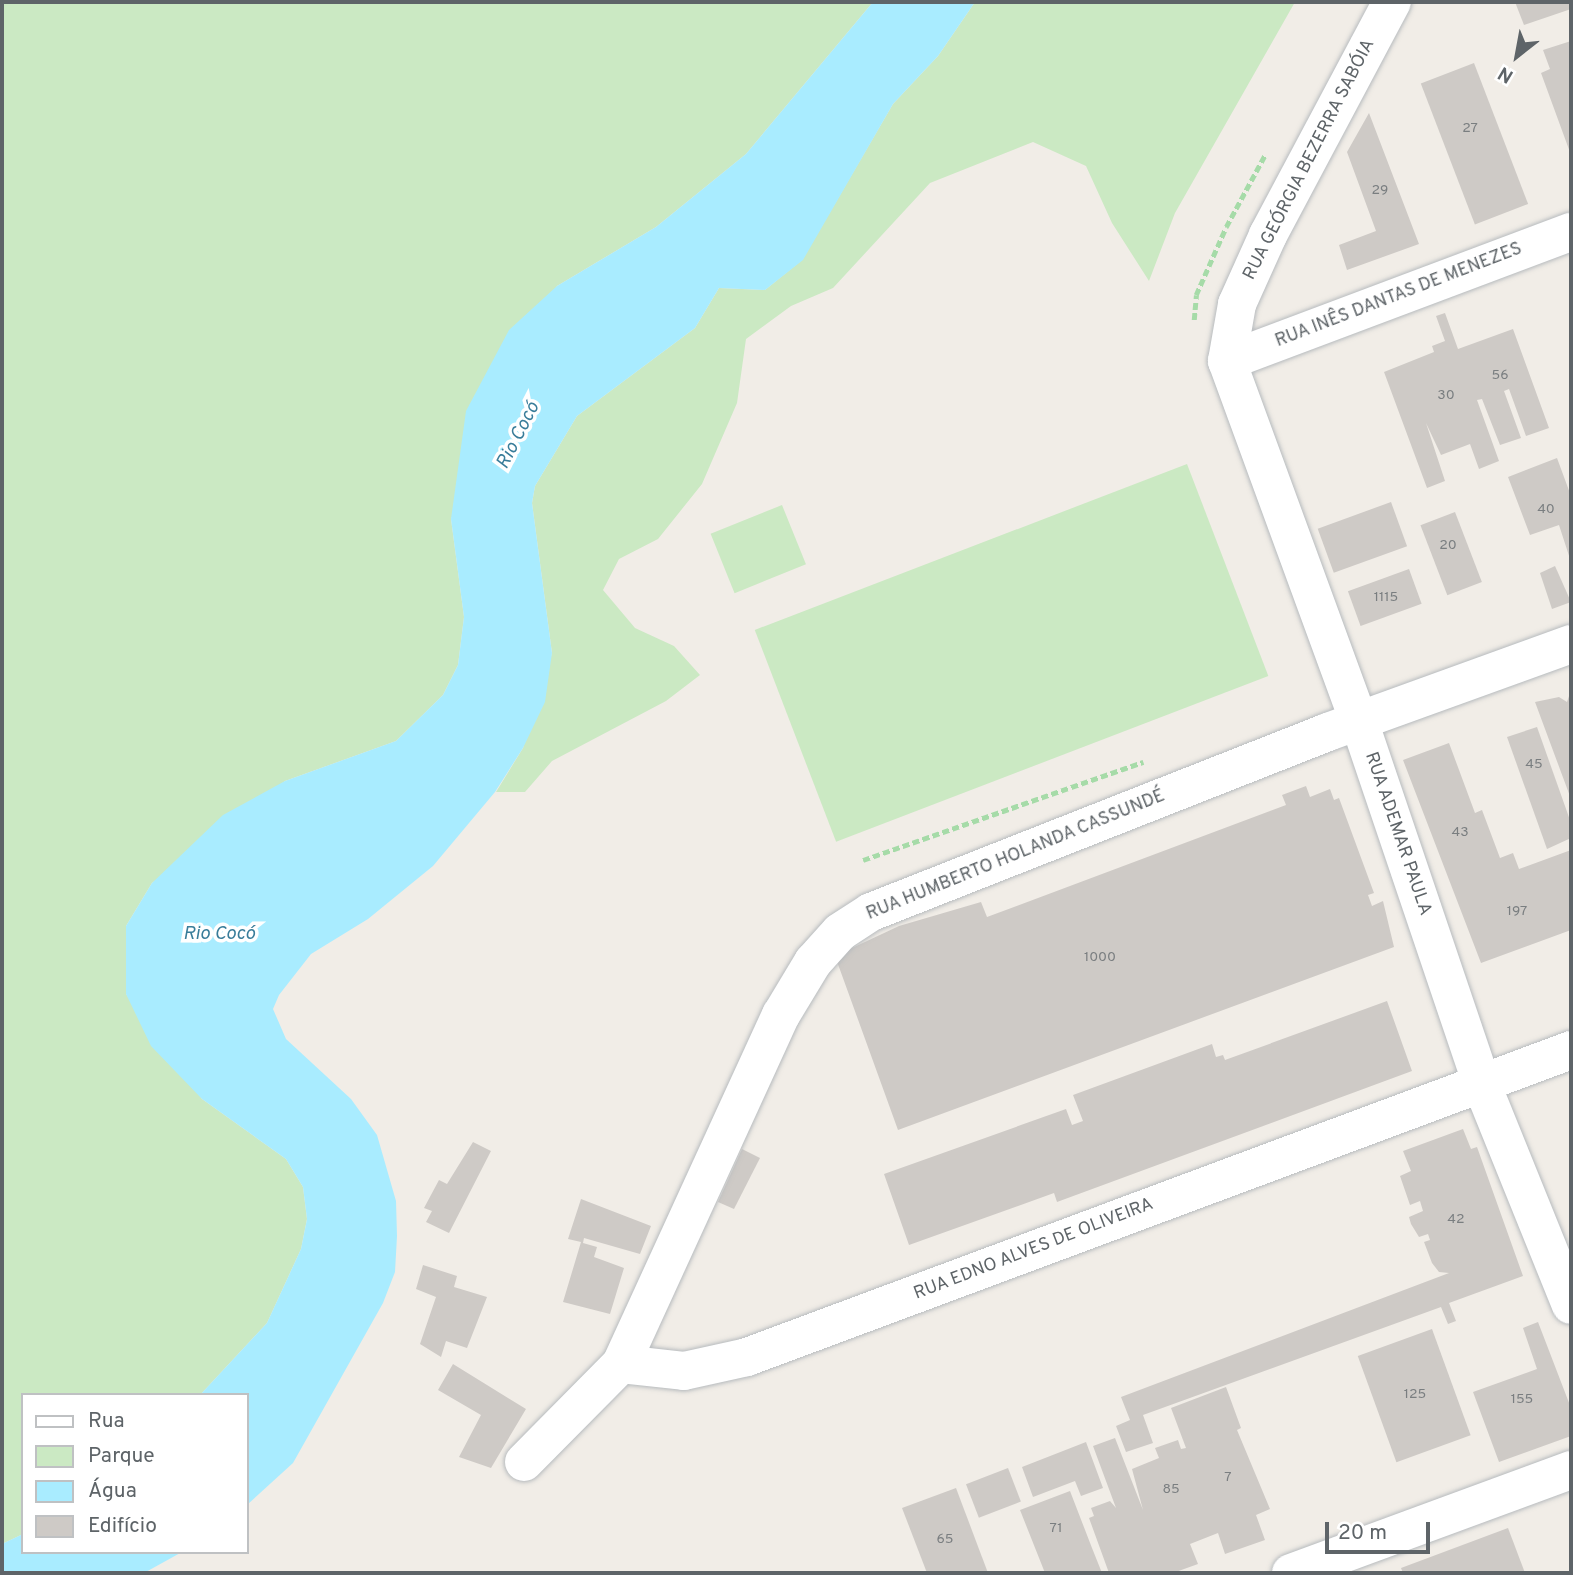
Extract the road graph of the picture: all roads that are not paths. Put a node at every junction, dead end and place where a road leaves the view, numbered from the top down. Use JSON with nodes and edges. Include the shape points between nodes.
{"nodes":[{"id":1,"x":1392,"y":2,"type":"edge"},
{"id":2,"x":1571,"y":232,"type":"edge"},
{"id":3,"x":1227,"y":361,"type":"junction"},
{"id":4,"x":1571,"y":644,"type":"edge"},
{"id":5,"x":1360,"y":724,"type":"junction"},
{"id":6,"x":1571,"y":1050,"type":"edge"},
{"id":7,"x":1482,"y":1085,"type":"junction"},
{"id":8,"x":1571,"y":1306,"type":"edge"},
{"id":9,"x":621,"y":1364,"type":"junction"},
{"id":10,"x":524,"y":1462,"type":"dead end"},
{"id":11,"x":1571,"y":1470,"type":"edge"},
{"id":12,"x":1291,"y":1573,"type":"edge"}],
"edges":[{"from":1,"to":3,"type":"street","name":"RUA GEÓRGIA BEZERRA SABÓIA","via":[[1268,235],[1237,304]]},
{"from":2,"to":3,"type":"street","name":"RUA INÊS DANTAS DE MENEZES"},
{"from":3,"to":5,"type":"street","name":"RUA ADEMAR PAULA"},
{"from":4,"to":5,"type":"street","name":"RUA HUMBERTO HOLANDA CASSUNDÉ"},
{"from":5,"to":7,"type":"street","name":"RUA ADEMAR PAULA"},
{"from":5,"to":9,"type":"street","name":"RUA HUMBERTO HOLANDA CASSUNDÉ","via":[[883,907],[839,932],[813,962],[781,1015]]},
{"from":6,"to":7,"type":"street","name":"RUA EDNO ALVES DE OLIVEIRA"},
{"from":7,"to":8,"type":"street","name":"RUA ADEMAR PAULA"},
{"from":7,"to":9,"type":"street","name":"RUA EDNO ALVES DE OLIVEIRA","via":[[747,1357],[684,1371]]},
{"from":9,"to":10,"type":"street"},
{"from":11,"to":12,"type":"street"}]}
